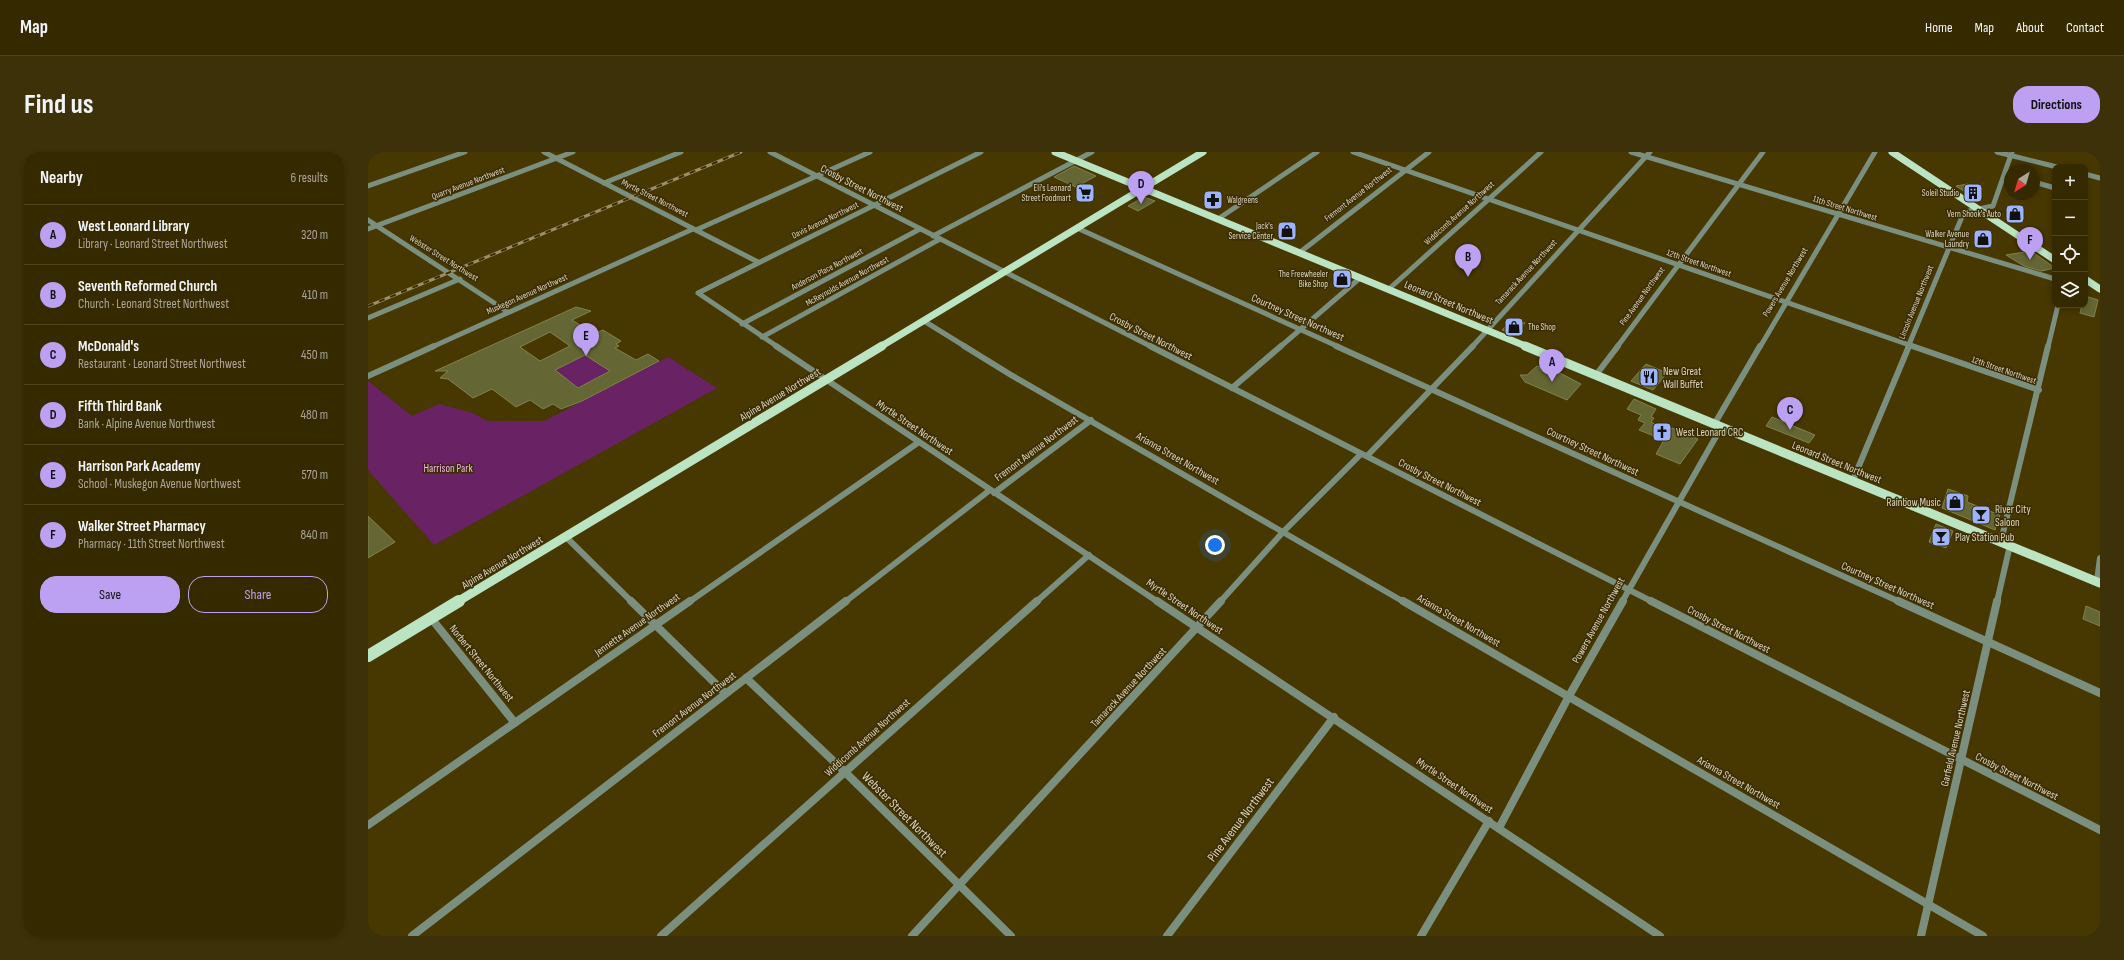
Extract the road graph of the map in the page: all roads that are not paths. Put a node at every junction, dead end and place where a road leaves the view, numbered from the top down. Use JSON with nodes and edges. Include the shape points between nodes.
{"nodes":[{"id":1,"x":465,"y":152,"type":"edge"},
{"id":2,"x":544,"y":152,"type":"edge"},
{"id":3,"x":573,"y":152,"type":"edge"},
{"id":4,"x":681,"y":152,"type":"edge"},
{"id":5,"x":770,"y":152,"type":"edge"},
{"id":6,"x":870,"y":152,"type":"edge"},
{"id":7,"x":981,"y":152,"type":"edge"},
{"id":8,"x":1055,"y":152,"type":"edge"},
{"id":9,"x":1092,"y":152,"type":"edge"},
{"id":10,"x":1203,"y":152,"type":"edge"},
{"id":11,"x":1317,"y":152,"type":"edge"},
{"id":12,"x":1353,"y":152,"type":"edge"},
{"id":13,"x":1429,"y":152,"type":"edge"},
{"id":14,"x":1541,"y":152,"type":"edge"},
{"id":15,"x":1631,"y":152,"type":"edge"},
{"id":16,"x":1763,"y":152,"type":"edge"},
{"id":17,"x":1875,"y":152,"type":"edge"},
{"id":18,"x":1892,"y":152,"type":"edge"},
{"id":19,"x":1997,"y":152,"type":"edge"},
{"id":20,"x":1648,"y":154,"type":"edge"},
{"id":21,"x":2011,"y":154,"type":"edge"},
{"id":22,"x":556,"y":158,"type":"junction"},
{"id":23,"x":1076,"y":161,"type":"junction"},
{"id":24,"x":2008,"y":164,"type":"edge"},
{"id":25,"x":2052,"y":166,"type":"edge"},
{"id":26,"x":1406,"y":170,"type":"junction"},
{"id":27,"x":2004,"y":175,"type":"edge"},
{"id":28,"x":2088,"y":175,"type":"edge"},
{"id":29,"x":817,"y":176,"type":"junction"},
{"id":30,"x":2100,"y":178,"type":"edge"},
{"id":31,"x":604,"y":183,"type":"junction"},
{"id":32,"x":2040,"y":184,"type":"edge"},
{"id":33,"x":1738,"y":185,"type":"junction"},
{"id":34,"x":368,"y":186,"type":"edge"},
{"id":35,"x":2052,"y":187,"type":"edge"},
{"id":36,"x":1143,"y":189,"type":"junction"},
{"id":37,"x":1490,"y":199,"type":"junction"},
{"id":38,"x":874,"y":205,"type":"junction"},
{"id":39,"x":1979,"y":209,"type":"junction"},
{"id":40,"x":1838,"y":214,"type":"junction"},
{"id":41,"x":1218,"y":219,"type":"junction"},
{"id":42,"x":368,"y":220,"type":"edge"},
{"id":43,"x":376,"y":226,"type":"junction"},
{"id":44,"x":1077,"y":228,"type":"junction"},
{"id":45,"x":368,"y":229,"type":"edge"},
{"id":46,"x":695,"y":229,"type":"junction"},
{"id":47,"x":920,"y":229,"type":"junction"},
{"id":48,"x":1578,"y":230,"type":"junction"},
{"id":49,"x":937,"y":238,"type":"junction"},
{"id":50,"x":1948,"y":247,"type":"junction"},
{"id":51,"x":1299,"y":253,"type":"junction"},
{"id":52,"x":2052,"y":258,"type":"edge"},
{"id":53,"x":758,"y":262,"type":"junction"},
{"id":54,"x":1678,"y":264,"type":"junction"},
{"id":55,"x":1005,"y":272,"type":"junction"},
{"id":56,"x":1360,"y":278,"type":"junction"},
{"id":57,"x":2052,"y":278,"type":"edge"},
{"id":58,"x":460,"y":279,"type":"junction"},
{"id":59,"x":2088,"y":281,"type":"edge"},
{"id":60,"x":1389,"y":289,"type":"junction"},
{"id":61,"x":2100,"y":289,"type":"edge"},
{"id":62,"x":698,"y":293,"type":"joint"},
{"id":63,"x":1786,"y":301,"type":"junction"},
{"id":64,"x":2057,"y":308,"type":"edge"},
{"id":65,"x":508,"y":312,"type":"junction"},
{"id":66,"x":368,"y":318,"type":"edge"},
{"id":67,"x":924,"y":321,"type":"junction"},
{"id":68,"x":742,"y":324,"type":"junction"},
{"id":69,"x":1300,"y":329,"type":"junction"},
{"id":70,"x":1487,"y":330,"type":"junction"},
{"id":71,"x":762,"y":337,"type":"junction"},
{"id":72,"x":1908,"y":344,"type":"junction"},
{"id":73,"x":1596,"y":375,"type":"junction"},
{"id":74,"x":368,"y":376,"type":"edge"},
{"id":75,"x":826,"y":380,"type":"junction"},
{"id":76,"x":1232,"y":388,"type":"junction"},
{"id":77,"x":1432,"y":388,"type":"junction"},
{"id":78,"x":2039,"y":390,"type":"junction"},
{"id":79,"x":1091,"y":420,"type":"junction"},
{"id":80,"x":1718,"y":425,"type":"junction"},
{"id":81,"x":919,"y":442,"type":"junction"},
{"id":82,"x":1364,"y":455,"type":"junction"},
{"id":83,"x":1853,"y":480,"type":"junction"},
{"id":84,"x":992,"y":492,"type":"junction"},
{"id":85,"x":1678,"y":501,"type":"junction"},
{"id":86,"x":1283,"y":532,"type":"junction"},
{"id":87,"x":566,"y":537,"type":"junction"},
{"id":88,"x":2001,"y":541,"type":"junction"},
{"id":89,"x":2010,"y":545,"type":"junction"},
{"id":90,"x":1088,"y":555,"type":"junction"},
{"id":91,"x":2100,"y":558,"type":"edge"},
{"id":92,"x":2098,"y":582,"type":"edge"},
{"id":93,"x":1628,"y":589,"type":"junction"},
{"id":94,"x":431,"y":618,"type":"junction"},
{"id":95,"x":654,"y":626,"type":"junction"},
{"id":96,"x":1197,"y":628,"type":"junction"},
{"id":97,"x":1988,"y":642,"type":"junction"},
{"id":98,"x":368,"y":656,"type":"edge"},
{"id":99,"x":746,"y":678,"type":"junction"},
{"id":100,"x":2100,"y":693,"type":"edge"},
{"id":101,"x":725,"y":694,"type":"junction"},
{"id":102,"x":1568,"y":696,"type":"junction"},
{"id":103,"x":1334,"y":717,"type":"junction"},
{"id":104,"x":515,"y":723,"type":"junction"},
{"id":105,"x":1961,"y":758,"type":"junction"},
{"id":106,"x":845,"y":772,"type":"junction"},
{"id":107,"x":1489,"y":821,"type":"junction"},
{"id":108,"x":368,"y":825,"type":"edge"},
{"id":109,"x":1499,"y":828,"type":"junction"},
{"id":110,"x":2100,"y":830,"type":"edge"},
{"id":111,"x":959,"y":886,"type":"junction"},
{"id":112,"x":1928,"y":904,"type":"junction"},
{"id":113,"x":412,"y":936,"type":"edge"},
{"id":114,"x":661,"y":936,"type":"edge"},
{"id":115,"x":912,"y":936,"type":"edge"},
{"id":116,"x":1011,"y":936,"type":"edge"},
{"id":117,"x":1167,"y":936,"type":"edge"},
{"id":118,"x":1421,"y":936,"type":"edge"},
{"id":119,"x":1660,"y":936,"type":"edge"},
{"id":120,"x":1921,"y":936,"type":"edge"},
{"id":121,"x":1983,"y":936,"type":"edge"}],
"edges":[{"from":1,"to":34,"type":"street"},
{"from":2,"to":22,"type":"street","name":"Myrtle Street Northwest"},
{"from":3,"to":22,"type":"street","name":"Quarry Avenue Northwest"},
{"from":4,"to":31,"type":"street"},
{"from":5,"to":29,"type":"street","name":"Crosby Street Northwest"},
{"from":6,"to":29,"type":"street","name":"Muskegon Avenue Northwest"},
{"from":7,"to":38,"type":"street","name":"Davis Avenue Northwest"},
{"from":8,"to":23,"type":"main road","name":"Leonard Street Northwest"},
{"from":9,"to":23,"type":"street","name":"McReynolds Avenue Northwest"},
{"from":10,"to":36,"type":"main road","name":"Alpine Avenue Northwest"},
{"from":11,"to":41,"type":"street"},
{"from":12,"to":26,"type":"street","name":"12th Street Northwest"},
{"from":13,"to":26,"type":"street","name":"Fremont Avenue Northwest"},
{"from":14,"to":37,"type":"street","name":"Widdicomb Avenue Northwest"},
{"from":15,"to":20,"type":"street","name":"11th Street Northwest"},
{"from":16,"to":33,"type":"street","name":"Pine Avenue Northwest"},
{"from":17,"to":40,"type":"street","name":"Powers Avenue Northwest"},
{"from":18,"to":39,"type":"main road"},
{"from":19,"to":21,"type":"street"},
{"from":20,"to":33,"type":"street","name":"11th Street Northwest"},
{"from":20,"to":48,"type":"street","name":"Tamarack Avenue Northwest"},
{"from":21,"to":24,"type":"street","name":"Lincoln Avenue Northwest"},
{"from":21,"to":25,"type":"street"},
{"from":22,"to":31,"type":"street","name":"Myrtle Street Northwest"},
{"from":22,"to":43,"type":"street","name":"Quarry Avenue Northwest"},
{"from":23,"to":36,"type":"main road","name":"Leonard Street Northwest"},
{"from":23,"to":49,"type":"street","name":"McReynolds Avenue Northwest"},
{"from":26,"to":37,"type":"street","name":"12th Street Northwest"},
{"from":26,"to":51,"type":"street","name":"Fremont Avenue Northwest"},
{"from":27,"to":39,"type":"street","name":"Lincoln Avenue Northwest","via":[[1993,206]]},
{"from":28,"to":30,"type":"street"},
{"from":29,"to":38,"type":"street","name":"Crosby Street Northwest"},
{"from":29,"to":46,"type":"street","name":"Muskegon Avenue Northwest"},
{"from":31,"to":46,"type":"street","name":"Myrtle Street Northwest"},
{"from":32,"to":35,"type":"street"},
{"from":33,"to":40,"type":"street","name":"11th Street Northwest"},
{"from":33,"to":54,"type":"street","name":"Pine Avenue Northwest"},
{"from":36,"to":41,"type":"main road","name":"Leonard Street Northwest"},
{"from":36,"to":44,"type":"main road","name":"Alpine Avenue Northwest"},
{"from":37,"to":48,"type":"street","name":"12th Street Northwest"},
{"from":37,"to":60,"type":"street","name":"Widdicomb Avenue Northwest"},
{"from":38,"to":47,"type":"street","name":"Crosby Street Northwest"},
{"from":38,"to":53,"type":"street","name":"Davis Avenue Northwest"},
{"from":39,"to":50,"type":"street","name":"Lincoln Avenue Northwest","via":[[1964,212]]},
{"from":39,"to":52,"type":"main road"},
{"from":40,"to":50,"type":"street","name":"11th Street Northwest"},
{"from":40,"to":63,"type":"street","name":"Powers Avenue Northwest"},
{"from":41,"to":51,"type":"main road","name":"Leonard Street Northwest"},
{"from":42,"to":43,"type":"street","name":"Webster Street Northwest"},
{"from":43,"to":45,"type":"street","name":"Quarry Avenue Northwest"},
{"from":43,"to":58,"type":"street","name":"Webster Street Northwest"},
{"from":44,"to":55,"type":"main road","name":"Alpine Avenue Northwest"},
{"from":44,"to":69,"type":"street","name":"Courtney Street Northwest"},
{"from":46,"to":53,"type":"street","name":"Myrtle Street Northwest"},
{"from":46,"to":65,"type":"street","name":"Muskegon Avenue Northwest"},
{"from":47,"to":49,"type":"street","name":"Crosby Street Northwest"},
{"from":47,"to":68,"type":"street","name":"Anderson Place Northwest"},
{"from":48,"to":54,"type":"street","name":"12th Street Northwest"},
{"from":48,"to":70,"type":"street","name":"Tamarack Avenue Northwest"},
{"from":49,"to":55,"type":"street","name":"Crosby Street Northwest"},
{"from":49,"to":71,"type":"street","name":"McReynolds Avenue Northwest"},
{"from":50,"to":57,"type":"street","name":"11th Street Northwest"},
{"from":50,"to":72,"type":"street","name":"Lincoln Avenue Northwest"},
{"from":51,"to":56,"type":"main road","name":"Leonard Street Northwest"},
{"from":53,"to":62,"type":"street","name":"Davis Avenue Northwest"},
{"from":54,"to":63,"type":"street","name":"12th Street Northwest"},
{"from":54,"to":73,"type":"street","name":"Pine Avenue Northwest"},
{"from":55,"to":67,"type":"main road","name":"Alpine Avenue Northwest"},
{"from":55,"to":76,"type":"street","name":"Crosby Street Northwest"},
{"from":56,"to":60,"type":"main road","name":"Leonard Street Northwest"},
{"from":56,"to":69,"type":"street"},
{"from":58,"to":65,"type":"street","name":"Webster Street Northwest"},
{"from":58,"to":66,"type":"street"},
{"from":59,"to":61,"type":"main road"},
{"from":60,"to":70,"type":"main road","name":"Leonard Street Northwest"},
{"from":62,"to":68,"type":"street","name":"Myrtle Street Northwest"},
{"from":63,"to":72,"type":"street","name":"12th Street Northwest"},
{"from":63,"to":80,"type":"street","name":"Powers Avenue Northwest"},
{"from":64,"to":78,"type":"street"},
{"from":65,"to":74,"type":"street","name":"Muskegon Avenue Northwest"},
{"from":67,"to":75,"type":"main road","name":"Alpine Avenue Northwest"},
{"from":67,"to":79,"type":"street","name":"Arianna Street Northwest","via":[[1011,375]]},
{"from":68,"to":71,"type":"street","name":"Myrtle Street Northwest"},
{"from":69,"to":76,"type":"street"},
{"from":69,"to":77,"type":"street","name":"Courtney Street Northwest"},
{"from":70,"to":73,"type":"main road","name":"Leonard Street Northwest"},
{"from":70,"to":77,"type":"street","name":"Tamarack Avenue Northwest"},
{"from":71,"to":75,"type":"street","name":"Myrtle Street Northwest"},
{"from":72,"to":78,"type":"street","name":"12th Street Northwest"},
{"from":72,"to":83,"type":"street","name":"Lincoln Avenue Northwest"},
{"from":73,"to":80,"type":"main road","name":"Leonard Street Northwest"},
{"from":75,"to":81,"type":"street","name":"Myrtle Street Northwest"},
{"from":75,"to":87,"type":"main road","name":"Alpine Avenue Northwest"},
{"from":76,"to":82,"type":"street","name":"Crosby Street Northwest"},
{"from":77,"to":82,"type":"street","name":"Tamarack Avenue Northwest"},
{"from":77,"to":85,"type":"street","name":"Courtney Street Northwest"},
{"from":78,"to":88,"type":"street"},
{"from":79,"to":84,"type":"street","name":"Fremont Avenue Northwest"},
{"from":79,"to":86,"type":"street","name":"Arianna Street Northwest"},
{"from":80,"to":83,"type":"main road","name":"Leonard Street Northwest"},
{"from":80,"to":85,"type":"street","name":"Powers Avenue Northwest"},
{"from":81,"to":84,"type":"street","name":"Myrtle Street Northwest"},
{"from":81,"to":95,"type":"street","name":"Jennette Avenue Northwest"},
{"from":82,"to":86,"type":"street","name":"Tamarack Avenue Northwest"},
{"from":82,"to":93,"type":"street","name":"Crosby Street Northwest"},
{"from":83,"to":88,"type":"main road","name":"Leonard Street Northwest"},
{"from":84,"to":90,"type":"street","name":"Myrtle Street Northwest"},
{"from":84,"to":99,"type":"street","name":"Fremont Avenue Northwest"},
{"from":85,"to":93,"type":"street","name":"Powers Avenue Northwest"},
{"from":85,"to":97,"type":"street","name":"Courtney Street Northwest"},
{"from":86,"to":96,"type":"street","name":"Tamarack Avenue Northwest"},
{"from":86,"to":102,"type":"street","name":"Arianna Street Northwest"},
{"from":87,"to":94,"type":"main road","name":"Alpine Avenue Northwest"},
{"from":87,"to":95,"type":"street"},
{"from":88,"to":89,"type":"main road","name":"Leonard Street Northwest"},
{"from":89,"to":92,"type":"main road","name":"Leonard Street Northwest"},
{"from":89,"to":97,"type":"street","name":"Garfield Avenue Northwest"},
{"from":90,"to":96,"type":"street","name":"Myrtle Street Northwest"},
{"from":90,"to":106,"type":"street","name":"Widdicomb Avenue Northwest"},
{"from":91,"to":92,"type":"street"},
{"from":93,"to":102,"type":"street","name":"Powers Avenue Northwest"},
{"from":93,"to":105,"type":"street","name":"Crosby Street Northwest"},
{"from":94,"to":98,"type":"main road","name":"Alpine Avenue Northwest"},
{"from":94,"to":104,"type":"street","name":"Norbert Street Northwest"},
{"from":95,"to":101,"type":"street"},
{"from":95,"to":104,"type":"street","name":"Jennette Avenue Northwest"},
{"from":96,"to":103,"type":"street","name":"Myrtle Street Northwest"},
{"from":96,"to":111,"type":"street","name":"Tamarack Avenue Northwest"},
{"from":97,"to":100,"type":"street","name":"Courtney Street Northwest"},
{"from":97,"to":105,"type":"street","name":"Garfield Avenue Northwest"},
{"from":99,"to":101,"type":"street","name":"Fremont Avenue Northwest"},
{"from":99,"to":106,"type":"street","name":"Webster Street Northwest"},
{"from":101,"to":113,"type":"street","name":"Fremont Avenue Northwest"},
{"from":102,"to":109,"type":"street","name":"Powers Avenue Northwest"},
{"from":102,"to":112,"type":"street","name":"Arianna Street Northwest"},
{"from":103,"to":107,"type":"street","name":"Myrtle Street Northwest"},
{"from":103,"to":117,"type":"street","name":"Pine Avenue Northwest"},
{"from":104,"to":108,"type":"street","name":"Jennette Avenue Northwest"},
{"from":105,"to":110,"type":"street","name":"Crosby Street Northwest"},
{"from":105,"to":112,"type":"street","name":"Garfield Avenue Northwest"},
{"from":106,"to":111,"type":"street","name":"Webster Street Northwest"},
{"from":106,"to":114,"type":"street","name":"Widdicomb Avenue Northwest"},
{"from":107,"to":109,"type":"street","name":"Myrtle Street Northwest"},
{"from":107,"to":118,"type":"street"},
{"from":109,"to":119,"type":"street","name":"Myrtle Street Northwest"},
{"from":111,"to":115,"type":"street","name":"Tamarack Avenue Northwest"},
{"from":111,"to":116,"type":"street","name":"Webster Street Northwest"},
{"from":112,"to":120,"type":"street","name":"Garfield Avenue Northwest"},
{"from":112,"to":121,"type":"street","name":"Arianna Street Northwest"}]}
